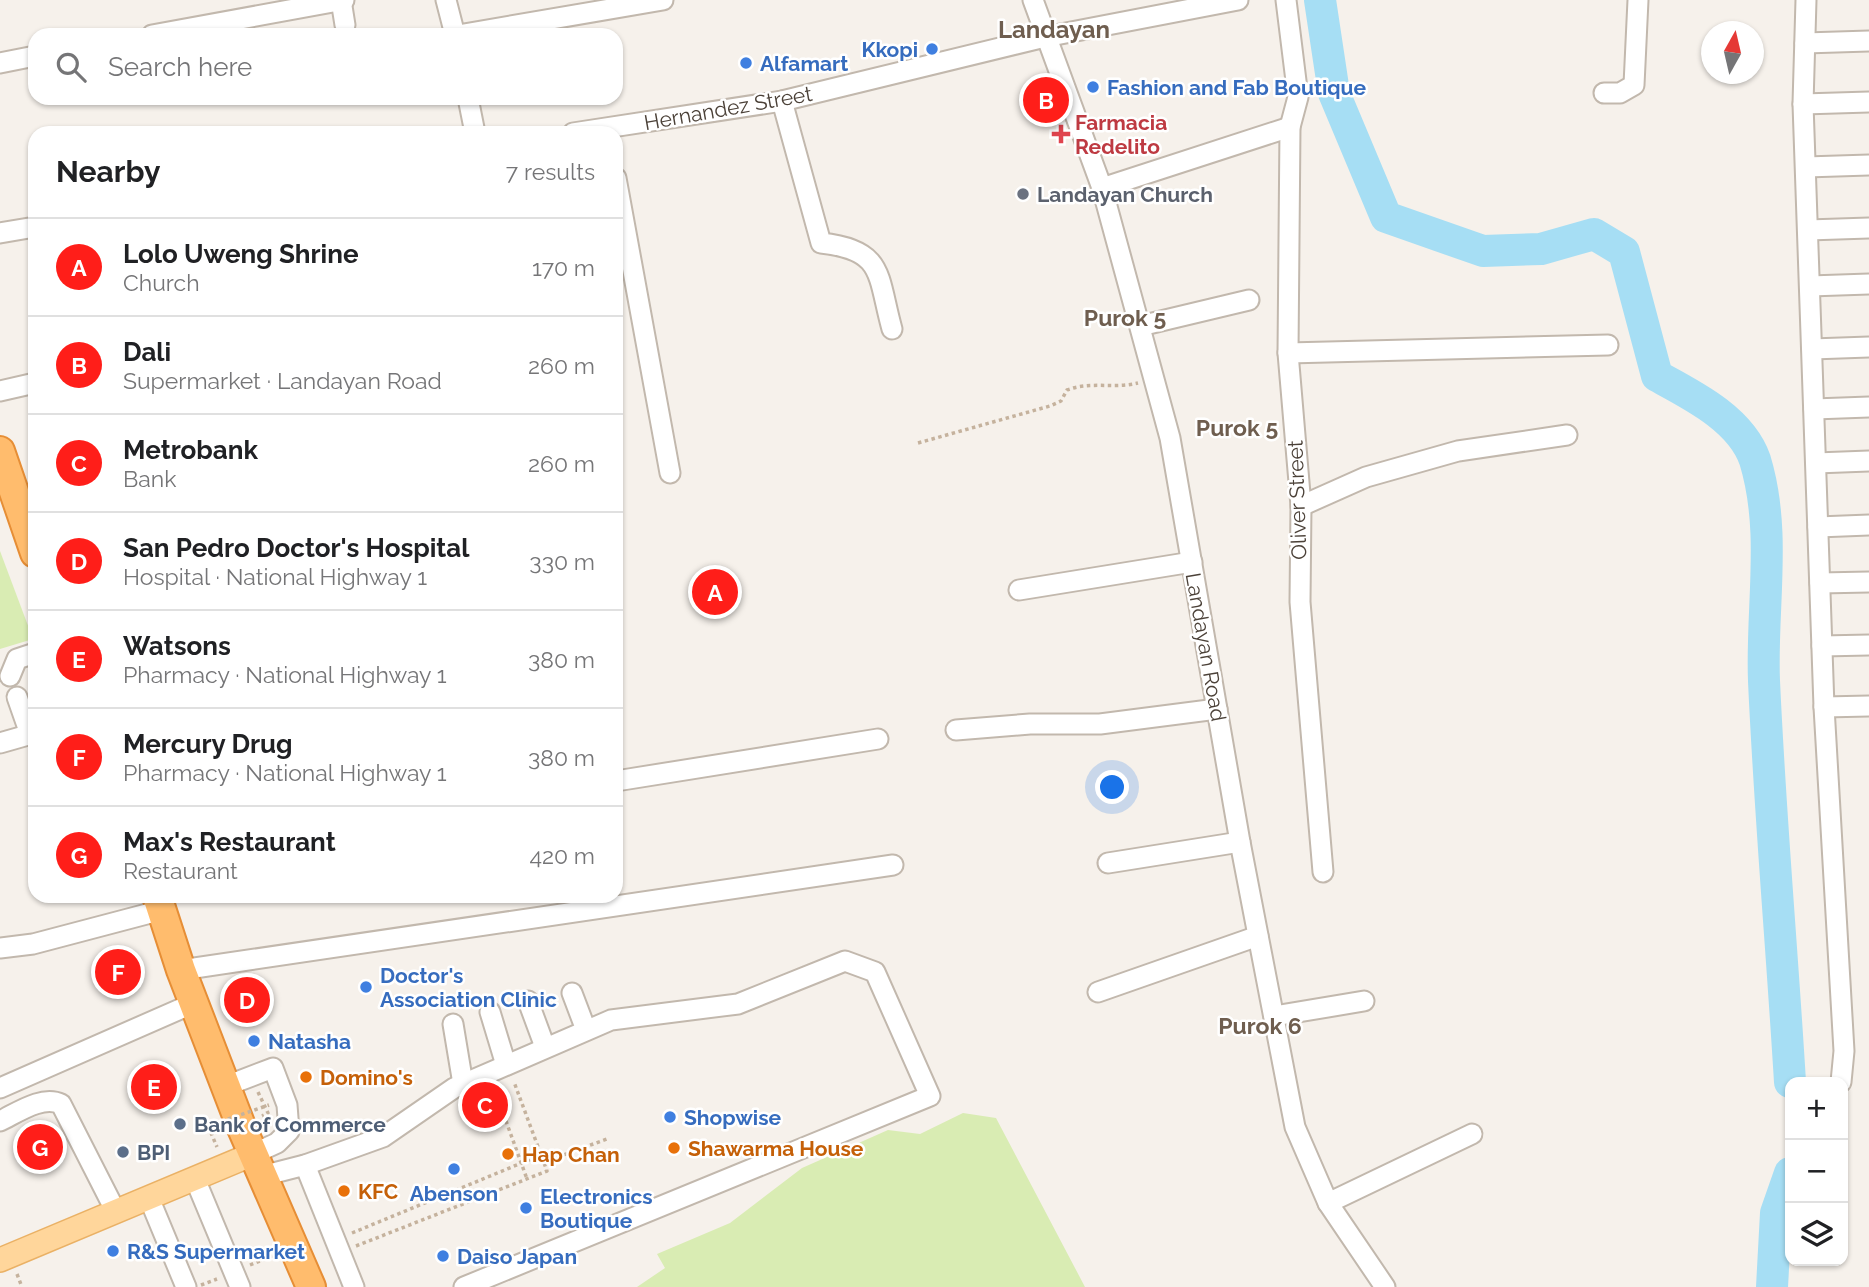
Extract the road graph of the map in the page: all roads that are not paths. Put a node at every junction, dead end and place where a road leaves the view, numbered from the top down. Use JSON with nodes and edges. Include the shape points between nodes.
{"nodes":[{"id":1,"x":343,"y":0,"type":"edge"},
{"id":2,"x":446,"y":0,"type":"edge"},
{"id":3,"x":663,"y":0,"type":"edge"},
{"id":4,"x":1032,"y":0,"type":"edge"},
{"id":5,"x":1238,"y":0,"type":"edge"},
{"id":6,"x":1286,"y":0,"type":"edge"},
{"id":7,"x":1638,"y":0,"type":"edge"},
{"id":8,"x":1806,"y":0,"type":"edge"},
{"id":9,"x":345,"y":25,"type":"dead end"},
{"id":10,"x":190,"y":28,"type":"edge"},
{"id":11,"x":455,"y":28,"type":"edge"},
{"id":12,"x":498,"y":28,"type":"edge"},
{"id":13,"x":1045,"y":37,"type":"junction"},
{"id":14,"x":1869,"y":41,"type":"edge"},
{"id":15,"x":1805,"y":43,"type":"junction"},
{"id":16,"x":28,"y":57,"type":"edge"},
{"id":17,"x":0,"y":63,"type":"edge"},
{"id":18,"x":1604,"y":93,"type":"dead end"},
{"id":19,"x":782,"y":101,"type":"junction"},
{"id":20,"x":1869,"y":102,"type":"edge"},
{"id":21,"x":1803,"y":104,"type":"junction"},
{"id":22,"x":469,"y":105,"type":"edge"},
{"id":23,"x":474,"y":126,"type":"edge"},
{"id":24,"x":1290,"y":127,"type":"junction"},
{"id":25,"x":623,"y":128,"type":"edge"},
{"id":26,"x":1869,"y":166,"type":"edge"},
{"id":27,"x":1806,"y":167,"type":"junction"},
{"id":28,"x":1102,"y":188,"type":"junction"},
{"id":29,"x":623,"y":216,"type":"edge"},
{"id":30,"x":28,"y":228,"type":"edge"},
{"id":31,"x":1869,"y":228,"type":"edge"},
{"id":32,"x":1808,"y":230,"type":"junction"},
{"id":33,"x":0,"y":233,"type":"edge"},
{"id":34,"x":1869,"y":284,"type":"edge"},
{"id":35,"x":1810,"y":286,"type":"junction"},
{"id":36,"x":1249,"y":300,"type":"dead end"},
{"id":37,"x":1140,"y":326,"type":"junction"},
{"id":38,"x":892,"y":329,"type":"dead end"},
{"id":39,"x":1608,"y":345,"type":"dead end"},
{"id":40,"x":1869,"y":347,"type":"edge"},
{"id":41,"x":1812,"y":349,"type":"junction"},
{"id":42,"x":1289,"y":352,"type":"junction"},
{"id":43,"x":28,"y":385,"type":"edge"},
{"id":44,"x":0,"y":391,"type":"edge"},
{"id":45,"x":1869,"y":407,"type":"edge"},
{"id":46,"x":1814,"y":409,"type":"junction"},
{"id":47,"x":1567,"y":435,"type":"dead end"},
{"id":48,"x":0,"y":451,"type":"edge"},
{"id":49,"x":1869,"y":461,"type":"edge"},
{"id":50,"x":1816,"y":463,"type":"junction"},
{"id":51,"x":670,"y":473,"type":"dead end"},
{"id":52,"x":1301,"y":506,"type":"junction"},
{"id":53,"x":1869,"y":525,"type":"edge"},
{"id":54,"x":1818,"y":527,"type":"junction"},
{"id":55,"x":28,"y":533,"type":"edge"},
{"id":56,"x":1192,"y":562,"type":"junction"},
{"id":57,"x":1869,"y":582,"type":"edge"},
{"id":58,"x":1820,"y":583,"type":"junction"},
{"id":59,"x":1019,"y":590,"type":"dead end"},
{"id":60,"x":1869,"y":645,"type":"edge"},
{"id":61,"x":1822,"y":646,"type":"junction"},
{"id":62,"x":28,"y":655,"type":"edge"},
{"id":63,"x":10,"y":676,"type":"dead end"},
{"id":64,"x":17,"y":697,"type":"dead end"},
{"id":65,"x":1869,"y":706,"type":"edge"},
{"id":66,"x":1824,"y":707,"type":"junction"},
{"id":67,"x":1217,"y":709,"type":"junction"},
{"id":68,"x":28,"y":722,"type":"edge"},
{"id":69,"x":956,"y":730,"type":"dead end"},
{"id":70,"x":28,"y":735,"type":"edge"},
{"id":71,"x":878,"y":739,"type":"dead end"},
{"id":72,"x":0,"y":743,"type":"edge"},
{"id":73,"x":623,"y":780,"type":"edge"},
{"id":74,"x":1240,"y":842,"type":"junction"},
{"id":75,"x":1108,"y":863,"type":"dead end"},
{"id":76,"x":893,"y":866,"type":"dead end"},
{"id":77,"x":1323,"y":872,"type":"dead end"},
{"id":78,"x":159,"y":903,"type":"edge"},
{"id":79,"x":1258,"y":936,"type":"junction"},
{"id":80,"x":0,"y":948,"type":"edge"},
{"id":81,"x":181,"y":970,"type":"junction"},
{"id":82,"x":1098,"y":992,"type":"dead end"},
{"id":83,"x":572,"y":993,"type":"dead end"},
{"id":84,"x":528,"y":1001,"type":"dead end"},
{"id":85,"x":1364,"y":1001,"type":"dead end"},
{"id":86,"x":194,"y":1003,"type":"junction"},
{"id":87,"x":490,"y":1012,"type":"dead end"},
{"id":88,"x":1274,"y":1016,"type":"junction"},
{"id":89,"x":453,"y":1024,"type":"dead end"},
{"id":90,"x":586,"y":1030,"type":"junction"},
{"id":91,"x":545,"y":1047,"type":"junction"},
{"id":92,"x":506,"y":1065,"type":"junction"},
{"id":93,"x":1841,"y":1077,"type":"edge"},
{"id":94,"x":463,"y":1084,"type":"junction"},
{"id":95,"x":226,"y":1086,"type":"junction"},
{"id":96,"x":0,"y":1088,"type":"edge"},
{"id":97,"x":0,"y":1121,"type":"edge"},
{"id":98,"x":1472,"y":1135,"type":"dead end"},
{"id":99,"x":257,"y":1165,"type":"junction"},
{"id":100,"x":305,"y":1165,"type":"junction"},
{"id":101,"x":195,"y":1179,"type":"junction"},
{"id":102,"x":149,"y":1198,"type":"junction"},
{"id":103,"x":1328,"y":1203,"type":"junction"},
{"id":104,"x":116,"y":1212,"type":"junction"},
{"id":105,"x":0,"y":1260,"type":"edge"},
{"id":106,"x":186,"y":1287,"type":"edge"},
{"id":107,"x":240,"y":1287,"type":"edge"},
{"id":108,"x":311,"y":1287,"type":"edge"},
{"id":109,"x":354,"y":1287,"type":"edge"},
{"id":110,"x":464,"y":1287,"type":"edge"},
{"id":111,"x":1385,"y":1287,"type":"edge"}],
"edges":[{"from":1,"to":9,"type":"street"},
{"from":1,"to":10,"type":"street"},
{"from":2,"to":11,"type":"street"},
{"from":3,"to":12,"type":"street"},
{"from":4,"to":13,"type":"street","name":"Landayan Road"},
{"from":5,"to":13,"type":"street","name":"Hernandez Street"},
{"from":6,"to":24,"type":"street","name":"Oliver Street","via":[[1298,97]]},
{"from":7,"to":18,"type":"street","via":[[1634,85],[1620,93]]},
{"from":8,"to":15,"type":"street"},
{"from":13,"to":19,"type":"street","name":"Hernandez Street"},
{"from":13,"to":28,"type":"street","name":"Landayan Road"},
{"from":14,"to":15,"type":"street"},
{"from":15,"to":21,"type":"street"},
{"from":16,"to":17,"type":"street"},
{"from":19,"to":25,"type":"street","name":"Hernandez Street"},
{"from":19,"to":38,"type":"street","via":[[821,243],[850,246],[865,253],[874,266]]},
{"from":20,"to":21,"type":"street"},
{"from":21,"to":27,"type":"street"},
{"from":22,"to":23,"type":"street"},
{"from":24,"to":28,"type":"street"},
{"from":24,"to":42,"type":"street","name":"Oliver Street"},
{"from":26,"to":27,"type":"street"},
{"from":27,"to":32,"type":"street"},
{"from":28,"to":37,"type":"street","name":"Landayan Road"},
{"from":29,"to":51,"type":"street"},
{"from":30,"to":33,"type":"street"},
{"from":31,"to":32,"type":"street"},
{"from":32,"to":35,"type":"street"},
{"from":34,"to":35,"type":"street"},
{"from":35,"to":41,"type":"street"},
{"from":36,"to":37,"type":"street"},
{"from":37,"to":56,"type":"street","name":"Landayan Road","via":[[1170,438]]},
{"from":39,"to":42,"type":"street"},
{"from":40,"to":41,"type":"street"},
{"from":41,"to":46,"type":"street"},
{"from":42,"to":52,"type":"street","name":"Oliver Street"},
{"from":43,"to":44,"type":"street"},
{"from":45,"to":46,"type":"street"},
{"from":46,"to":50,"type":"street"},
{"from":47,"to":52,"type":"street","via":[[1458,451],[1366,477]]},
{"from":48,"to":55,"type":"highway"},
{"from":49,"to":50,"type":"street"},
{"from":50,"to":54,"type":"street"},
{"from":52,"to":77,"type":"street","name":"Oliver Street","via":[[1300,602]]},
{"from":53,"to":54,"type":"street"},
{"from":54,"to":58,"type":"street"},
{"from":56,"to":59,"type":"street"},
{"from":56,"to":67,"type":"street","name":"Landayan Road"},
{"from":57,"to":58,"type":"street"},
{"from":58,"to":61,"type":"street"},
{"from":60,"to":61,"type":"street"},
{"from":61,"to":66,"type":"street"},
{"from":62,"to":63,"type":"street","via":[[17,659]]},
{"from":64,"to":68,"type":"street"},
{"from":65,"to":66,"type":"street"},
{"from":66,"to":93,"type":"street","via":[[1844,1051]]},
{"from":67,"to":69,"type":"street","via":[[1100,724]]},
{"from":67,"to":74,"type":"street","name":"Landayan Road"},
{"from":70,"to":72,"type":"street"},
{"from":71,"to":73,"type":"street"},
{"from":74,"to":75,"type":"street"},
{"from":74,"to":79,"type":"street","name":"Landayan Road"},
{"from":76,"to":81,"type":"street"},
{"from":78,"to":80,"type":"street","via":[[33,944]]},
{"from":78,"to":81,"type":"highway"},
{"from":79,"to":82,"type":"street"},
{"from":79,"to":88,"type":"street","name":"Landayan Road"},
{"from":81,"to":86,"type":"highway"},
{"from":83,"to":90,"type":"street"},
{"from":84,"to":91,"type":"street"},
{"from":85,"to":88,"type":"street"},
{"from":86,"to":95,"type":"highway"},
{"from":86,"to":96,"type":"street"},
{"from":87,"to":92,"type":"street"},
{"from":88,"to":103,"type":"street","name":"Landayan Road","via":[[1295,1127]]},
{"from":89,"to":94,"type":"street"},
{"from":90,"to":91,"type":"street"},
{"from":90,"to":110,"type":"street","via":[[611,1020],[738,1004],[845,961],[875,972],[930,1096]]},
{"from":91,"to":92,"type":"street"},
{"from":92,"to":94,"type":"street"},
{"from":94,"to":100,"type":"street","via":[[383,1137]]},
{"from":95,"to":99,"type":"highway"},
{"from":95,"to":99,"type":"street","via":[[273,1068],[287,1105],[289,1131]]},
{"from":97,"to":104,"type":"street","via":[[40,1103],[61,1104]]},
{"from":98,"to":103,"type":"street"},
{"from":99,"to":100,"type":"street"},
{"from":99,"to":101,"type":"main road"},
{"from":99,"to":108,"type":"highway"},
{"from":100,"to":109,"type":"street"},
{"from":101,"to":102,"type":"main road"},
{"from":101,"to":107,"type":"street"},
{"from":102,"to":104,"type":"main road"},
{"from":102,"to":106,"type":"street"},
{"from":103,"to":111,"type":"street","name":"Landayan Road"},
{"from":104,"to":105,"type":"main road"}]}
